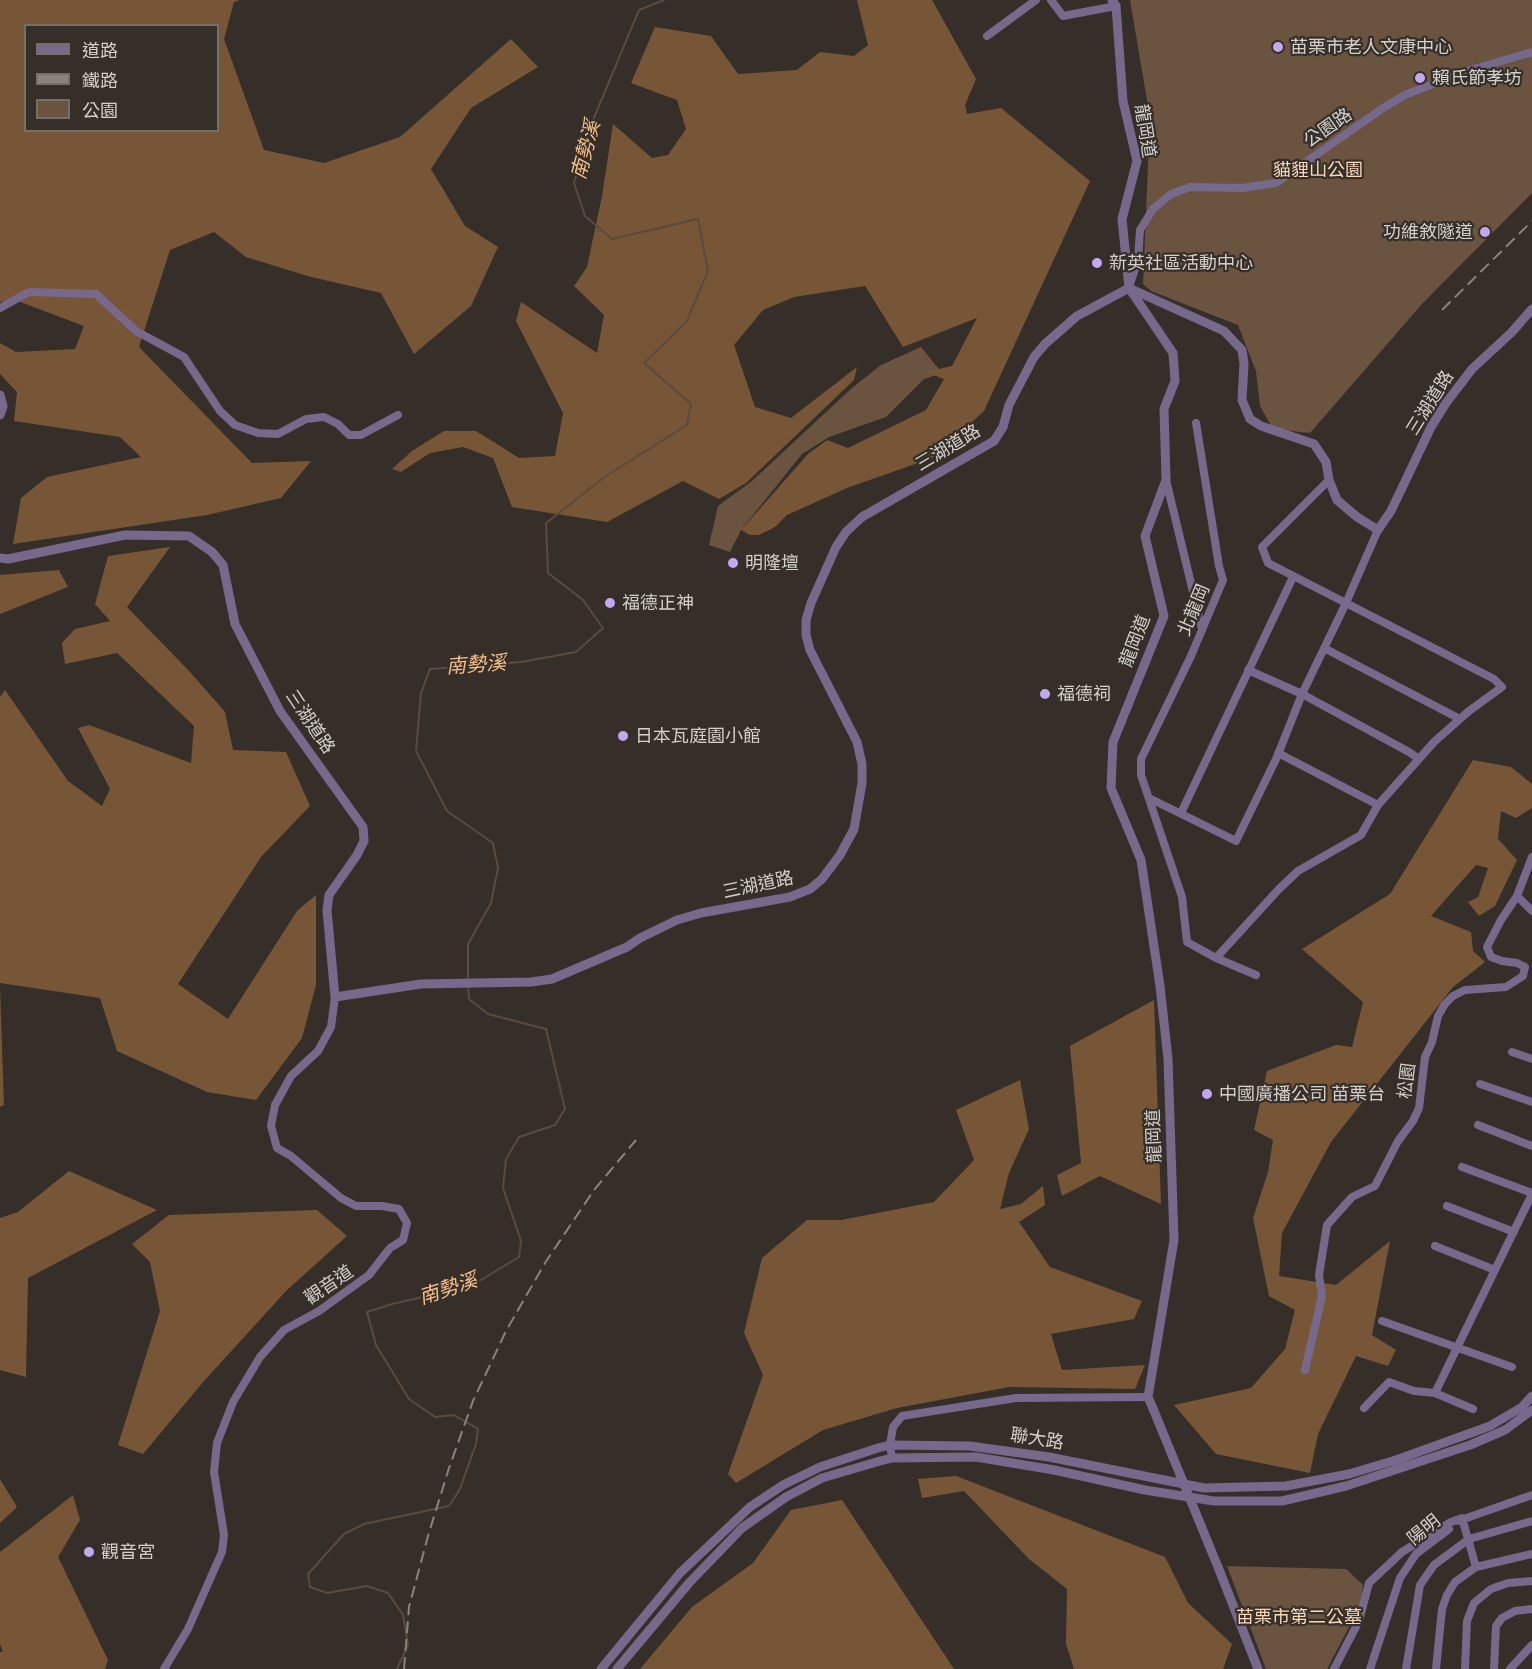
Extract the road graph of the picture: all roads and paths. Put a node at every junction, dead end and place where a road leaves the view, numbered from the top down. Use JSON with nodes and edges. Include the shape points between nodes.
{"nodes":[{"id":1,"x":1036,"y":0,"type":"edge"},
{"id":2,"x":1051,"y":0,"type":"edge"},
{"id":3,"x":1114,"y":3,"type":"edge"},
{"id":4,"x":987,"y":36,"type":"dead end"},
{"id":5,"x":1532,"y":52,"type":"edge"},
{"id":6,"x":1129,"y":288,"type":"junction"},
{"id":7,"x":0,"y":308,"type":"edge"},
{"id":8,"x":1532,"y":309,"type":"edge"},
{"id":9,"x":0,"y":395,"type":"edge"},
{"id":10,"x":0,"y":415,"type":"edge"},
{"id":11,"x":398,"y":416,"type":"dead end"},
{"id":12,"x":1196,"y":423,"type":"dead end"},
{"id":13,"x":1166,"y":480,"type":"junction"},
{"id":14,"x":1329,"y":480,"type":"junction"},
{"id":15,"x":1377,"y":530,"type":"junction"},
{"id":16,"x":0,"y":558,"type":"edge"},
{"id":17,"x":1293,"y":577,"type":"junction"},
{"id":18,"x":1346,"y":603,"type":"junction"},
{"id":19,"x":1202,"y":629,"type":"junction"},
{"id":20,"x":1324,"y":648,"type":"junction"},
{"id":21,"x":1248,"y":670,"type":"junction"},
{"id":22,"x":1302,"y":694,"type":"junction"},
{"id":23,"x":1460,"y":719,"type":"junction"},
{"id":24,"x":1278,"y":753,"type":"junction"},
{"id":25,"x":1419,"y":759,"type":"junction"},
{"id":26,"x":1149,"y":798,"type":"junction"},
{"id":27,"x":1378,"y":805,"type":"junction"},
{"id":28,"x":1181,"y":813,"type":"junction"},
{"id":29,"x":1532,"y":857,"type":"edge"},
{"id":30,"x":1517,"y":896,"type":"junction"},
{"id":31,"x":1532,"y":911,"type":"edge"},
{"id":32,"x":1216,"y":958,"type":"junction"},
{"id":33,"x":1256,"y":975,"type":"dead end"},
{"id":34,"x":335,"y":997,"type":"junction"},
{"id":35,"x":1512,"y":1053,"type":"dead end"},
{"id":36,"x":1532,"y":1059,"type":"edge"},
{"id":37,"x":1480,"y":1084,"type":"dead end"},
{"id":38,"x":1532,"y":1102,"type":"edge"},
{"id":39,"x":1478,"y":1125,"type":"dead end"},
{"id":40,"x":1532,"y":1146,"type":"edge"},
{"id":41,"x":1462,"y":1167,"type":"dead end"},
{"id":42,"x":1532,"y":1193,"type":"edge"},
{"id":43,"x":1447,"y":1206,"type":"dead end"},
{"id":44,"x":1514,"y":1232,"type":"junction"},
{"id":45,"x":1435,"y":1246,"type":"dead end"},
{"id":46,"x":1495,"y":1270,"type":"junction"},
{"id":47,"x":1382,"y":1321,"type":"dead end"},
{"id":48,"x":1458,"y":1347,"type":"junction"},
{"id":49,"x":1512,"y":1367,"type":"dead end"},
{"id":50,"x":1305,"y":1370,"type":"dead end"},
{"id":51,"x":1435,"y":1394,"type":"junction"},
{"id":52,"x":1532,"y":1396,"type":"edge"},
{"id":53,"x":1148,"y":1397,"type":"junction"},
{"id":54,"x":1364,"y":1408,"type":"dead end"},
{"id":55,"x":1473,"y":1408,"type":"dead end"},
{"id":56,"x":1532,"y":1410,"type":"edge"},
{"id":57,"x":890,"y":1445,"type":"junction"},
{"id":58,"x":892,"y":1458,"type":"junction"},
{"id":59,"x":1398,"y":1464,"type":"junction"},
{"id":60,"x":1532,"y":1495,"type":"edge"},
{"id":61,"x":1462,"y":1518,"type":"junction"},
{"id":62,"x":1532,"y":1521,"type":"edge"},
{"id":63,"x":1469,"y":1539,"type":"junction"},
{"id":64,"x":1532,"y":1554,"type":"edge"},
{"id":65,"x":1476,"y":1567,"type":"junction"},
{"id":66,"x":680,"y":1573,"type":"junction"},
{"id":67,"x":1532,"y":1581,"type":"edge"},
{"id":68,"x":689,"y":1583,"type":"junction"},
{"id":69,"x":1532,"y":1609,"type":"edge"},
{"id":70,"x":1532,"y":1645,"type":"edge"},
{"id":71,"x":164,"y":1669,"type":"edge"},
{"id":72,"x":601,"y":1669,"type":"edge"},
{"id":73,"x":617,"y":1669,"type":"edge"},
{"id":74,"x":1258,"y":1669,"type":"edge"},
{"id":75,"x":1334,"y":1669,"type":"edge"},
{"id":76,"x":1370,"y":1669,"type":"edge"},
{"id":77,"x":1406,"y":1669,"type":"edge"},
{"id":78,"x":1436,"y":1669,"type":"edge"},
{"id":79,"x":1465,"y":1669,"type":"edge"},
{"id":80,"x":1494,"y":1669,"type":"edge"},
{"id":81,"x":1510,"y":1669,"type":"edge"}],
"edges":[{"from":1,"to":4,"type":"street"},
{"from":2,"to":3,"type":"street","via":[[1063,16]]},
{"from":3,"to":6,"type":"street","name":"龍岡道","via":[[1123,101],[1137,161],[1122,219]]},
{"from":5,"to":6,"type":"street","name":"公園路","via":[[1407,94],[1276,183],[1242,188],[1190,187],[1171,194],[1153,209],[1140,230],[1138,260]]},
{"from":6,"to":13,"type":"street","name":"龍岡道","via":[[1173,353],[1175,381],[1164,409]]},
{"from":6,"to":14,"type":"street","via":[[1224,331],[1242,350],[1242,400],[1250,419],[1314,444],[1326,462]]},
{"from":6,"to":34,"type":"street","name":"三湖道路","via":[[1077,316],[1045,344],[1022,377],[1003,427],[993,441],[862,517],[836,547],[811,603],[806,635],[851,728],[862,764],[862,783],[854,829],[822,879],[790,897],[701,913],[673,923],[552,979],[421,984]]},
{"from":7,"to":11,"type":"street","via":[[29,292],[96,294],[136,330],[184,357],[220,411],[235,425],[258,433],[278,434],[306,419],[324,417],[349,435],[361,435]]},
{"from":8,"to":15,"type":"street","name":"三湖道路","via":[[1472,369],[1446,404]]},
{"from":9,"to":10,"type":"street"},
{"from":12,"to":19,"type":"street","name":"北龍岡","via":[[1223,580]]},
{"from":13,"to":19,"type":"street"},
{"from":13,"to":53,"type":"street","name":"龍岡道","via":[[1145,536],[1164,616],[1113,742],[1111,788],[1141,860],[1168,1059],[1174,1240]]},
{"from":14,"to":15,"type":"street","via":[[1337,500]]},
{"from":14,"to":17,"type":"street","via":[[1262,547],[1268,563]]},
{"from":15,"to":18,"type":"street"},
{"from":16,"to":34,"type":"street","name":"三湖道路","via":[[125,535],[189,536],[223,565],[235,624],[280,711],[363,827],[364,841],[329,895]]},
{"from":17,"to":18,"type":"street"},
{"from":17,"to":21,"type":"street"},
{"from":18,"to":20,"type":"street"},
{"from":18,"to":23,"type":"street","via":[[1494,679],[1502,687]]},
{"from":19,"to":26,"type":"street","name":"北龍岡","via":[[1142,759],[1141,775]]},
{"from":20,"to":22,"type":"street"},
{"from":20,"to":23,"type":"street"},
{"from":21,"to":22,"type":"street"},
{"from":21,"to":28,"type":"street"},
{"from":22,"to":24,"type":"street"},
{"from":22,"to":25,"type":"street"},
{"from":23,"to":25,"type":"street"},
{"from":24,"to":27,"type":"street"},
{"from":24,"to":28,"type":"street","via":[[1236,841]]},
{"from":25,"to":27,"type":"street"},
{"from":26,"to":28,"type":"street"},
{"from":26,"to":32,"type":"street","name":"北龍岡","via":[[1182,897],[1187,942]]},
{"from":27,"to":32,"type":"street","via":[[1361,835],[1298,871]]},
{"from":29,"to":30,"type":"street","name":"松園"},
{"from":30,"to":31,"type":"street"},
{"from":30,"to":50,"type":"street","name":"松園","via":[[1487,947],[1491,957],[1525,967],[1523,976],[1506,987],[1465,990],[1445,1004],[1425,1057],[1419,1108],[1413,1121],[1375,1185],[1352,1197],[1327,1225],[1319,1275],[1322,1296]]},
{"from":32,"to":33,"type":"street","name":"北龍岡"},
{"from":34,"to":71,"type":"street","name":"觀音道","via":[[331,1027],[318,1051],[291,1076],[274,1105],[271,1126],[277,1148],[356,1206],[399,1209],[407,1223],[403,1240],[390,1248],[369,1275],[319,1311],[284,1330],[260,1357],[233,1402],[217,1443],[214,1472],[224,1535],[222,1552],[188,1629]]},
{"from":35,"to":36,"type":"street"},
{"from":37,"to":38,"type":"street"},
{"from":39,"to":40,"type":"street"},
{"from":41,"to":42,"type":"street"},
{"from":42,"to":44,"type":"street"},
{"from":43,"to":44,"type":"street"},
{"from":44,"to":46,"type":"street"},
{"from":45,"to":46,"type":"street"},
{"from":46,"to":48,"type":"street"},
{"from":47,"to":48,"type":"street"},
{"from":48,"to":49,"type":"street"},
{"from":48,"to":51,"type":"street"},
{"from":51,"to":54,"type":"street","via":[[1389,1382]]},
{"from":51,"to":55,"type":"street"},
{"from":52,"to":59,"type":"street","name":"聯大路","via":[[1522,1407],[1490,1426]]},
{"from":53,"to":57,"type":"street","via":[[1016,1398],[902,1416],[893,1427]]},
{"from":53,"to":74,"type":"street","bridge":true},
{"from":56,"to":59,"type":"street","name":"聯大路","via":[[1488,1438]]},
{"from":57,"to":58,"type":"street"},
{"from":57,"to":59,"type":"street","name":"聯大路","via":[[1004,1450],[1204,1488],[1286,1486]]},
{"from":57,"to":66,"type":"street","name":"聯大路","via":[[820,1467],[783,1485],[758,1502]]},
{"from":58,"to":59,"type":"street","name":"聯大路","via":[[975,1456],[1214,1501],[1282,1501],[1346,1485]]},
{"from":58,"to":68,"type":"street","name":"聯大路","via":[[822,1478],[786,1497],[742,1528]]},
{"from":60,"to":61,"type":"street","name":"陽明"},
{"from":61,"to":63,"type":"street"},
{"from":61,"to":75,"type":"street","via":[[1402,1552],[1369,1583],[1359,1621]]},
{"from":61,"to":76,"type":"street","name":"陽明","via":[[1416,1554],[1400,1578]]},
{"from":62,"to":63,"type":"street","name":"陽明"},
{"from":63,"to":65,"type":"street"},
{"from":63,"to":77,"type":"street","name":"陽明","via":[[1434,1565],[1420,1585]]},
{"from":64,"to":65,"type":"street"},
{"from":65,"to":78,"type":"street","via":[[1455,1582],[1447,1595]]},
{"from":66,"to":68,"type":"street"},
{"from":66,"to":72,"type":"street","name":"聯大路"},
{"from":67,"to":79,"type":"street","via":[[1491,1589],[1474,1603],[1467,1621]]},
{"from":68,"to":73,"type":"street","name":"聯大路"},
{"from":69,"to":80,"type":"street","via":[[1515,1611],[1496,1626]]},
{"from":70,"to":81,"type":"street"}]}
